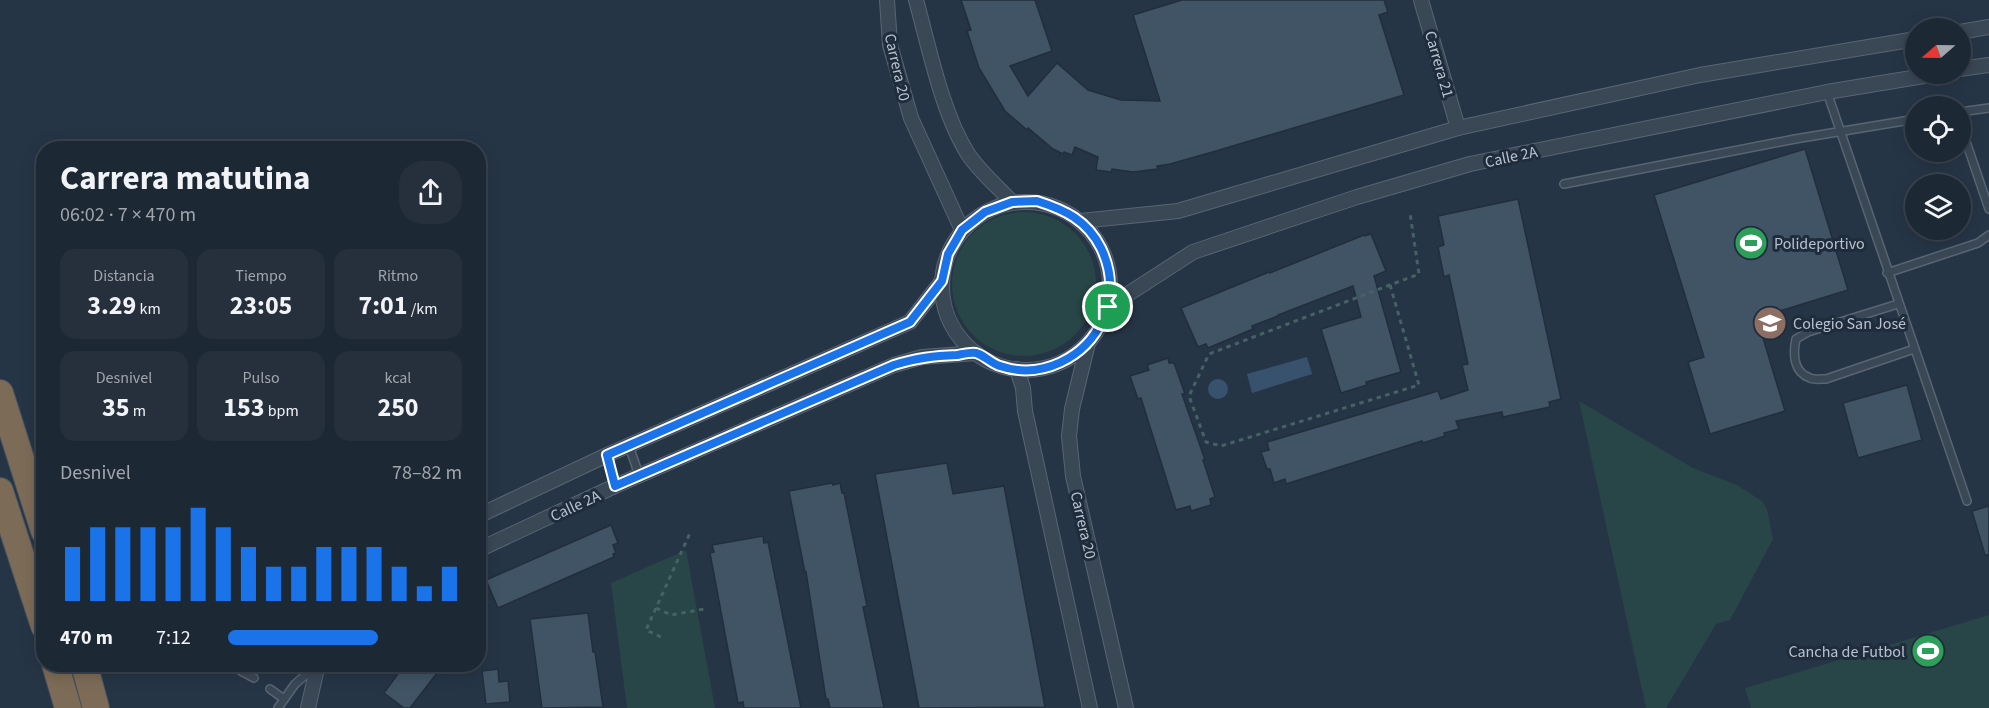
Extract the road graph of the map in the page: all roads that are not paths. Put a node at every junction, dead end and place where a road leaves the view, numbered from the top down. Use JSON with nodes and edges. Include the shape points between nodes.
{"nodes":[{"id":1,"x":887,"y":0,"type":"edge"},
{"id":2,"x":916,"y":0,"type":"edge"},
{"id":3,"x":1421,"y":0,"type":"edge"},
{"id":4,"x":1989,"y":27,"type":"edge"},
{"id":5,"x":1971,"y":30,"type":"edge"},
{"id":6,"x":1905,"y":41,"type":"edge"},
{"id":7,"x":1987,"y":66,"type":"edge"},
{"id":8,"x":1971,"y":68,"type":"edge"},
{"id":9,"x":1905,"y":79,"type":"edge"},
{"id":10,"x":1827,"y":92,"type":"junction"},
{"id":11,"x":1989,"y":108,"type":"edge"},
{"id":12,"x":1971,"y":110,"type":"edge"},
{"id":13,"x":1905,"y":121,"type":"edge"},
{"id":14,"x":1458,"y":128,"type":"junction"},
{"id":15,"x":1841,"y":132,"type":"junction"},
{"id":16,"x":1971,"y":156,"type":"edge"},
{"id":17,"x":1564,"y":184,"type":"dead end"},
{"id":18,"x":1012,"y":202,"type":"junction"},
{"id":19,"x":1989,"y":209,"type":"edge"},
{"id":20,"x":1081,"y":221,"type":"junction"},
{"id":21,"x":962,"y":230,"type":"junction"},
{"id":22,"x":1989,"y":235,"type":"edge"},
{"id":23,"x":1887,"y":273,"type":"junction"},
{"id":24,"x":942,"y":281,"type":"junction"},
{"id":25,"x":1898,"y":304,"type":"junction"},
{"id":26,"x":1108,"y":307,"type":"junction"},
{"id":27,"x":1088,"y":342,"type":"junction"},
{"id":28,"x":1914,"y":349,"type":"junction"},
{"id":29,"x":976,"y":353,"type":"junction"},
{"id":30,"x":1017,"y":369,"type":"junction"},
{"id":31,"x":0,"y":393,"type":"edge"},
{"id":32,"x":629,"y":446,"type":"junction"},
{"id":33,"x":607,"y":455,"type":"junction"},
{"id":34,"x":639,"y":476,"type":"junction"},
{"id":35,"x":615,"y":486,"type":"junction"},
{"id":36,"x":0,"y":491,"type":"edge"},
{"id":37,"x":1967,"y":501,"type":"dead end"},
{"id":38,"x":36,"y":506,"type":"edge"},
{"id":39,"x":486,"y":512,"type":"edge"},
{"id":40,"x":486,"y":546,"type":"edge"},
{"id":41,"x":36,"y":601,"type":"edge"},
{"id":42,"x":57,"y":672,"type":"edge"},
{"id":43,"x":86,"y":672,"type":"edge"},
{"id":44,"x":244,"y":672,"type":"edge"},
{"id":45,"x":310,"y":672,"type":"edge"},
{"id":46,"x":316,"y":672,"type":"edge"},
{"id":47,"x":254,"y":678,"type":"dead end"},
{"id":48,"x":270,"y":689,"type":"dead end"},
{"id":49,"x":284,"y":699,"type":"junction"},
{"id":50,"x":68,"y":708,"type":"edge"},
{"id":51,"x":96,"y":708,"type":"edge"},
{"id":52,"x":278,"y":708,"type":"edge"},
{"id":53,"x":308,"y":708,"type":"edge"},
{"id":54,"x":1090,"y":708,"type":"edge"},
{"id":55,"x":1126,"y":708,"type":"edge"}],
"edges":[{"from":1,"to":21,"type":"street","name":"Carrera 20","via":[[890,45],[911,118]]},
{"from":2,"to":18,"type":"street","name":"Carrera 20","via":[[960,139],[982,171]]},
{"from":3,"to":14,"type":"street","name":"Carrera 21"},
{"from":4,"to":5,"type":"street"},
{"from":6,"to":14,"type":"street","via":[[1700,75]]},
{"from":7,"to":8,"type":"street"},
{"from":9,"to":10,"type":"street","name":"Calle 2A"},
{"from":10,"to":15,"type":"lane"},
{"from":10,"to":26,"type":"street","name":"Calle 2A","via":[[1470,164],[1357,197],[1192,252]]},
{"from":11,"to":12,"type":"lane"},
{"from":13,"to":15,"type":"lane"},
{"from":14,"to":20,"type":"street","via":[[1178,211]]},
{"from":15,"to":17,"type":"lane"},
{"from":15,"to":23,"type":"lane"},
{"from":16,"to":19,"type":"lane"},
{"from":18,"to":20,"type":"street","via":[[1037,201],[1060,208]]},
{"from":18,"to":21,"type":"street","via":[[985,212]]},
{"from":20,"to":26,"type":"street","via":[[1107,260]]},
{"from":21,"to":24,"type":"street","via":[[948,254]]},
{"from":22,"to":23,"type":"lane","via":[[1978,243]]},
{"from":23,"to":25,"type":"lane"},
{"from":24,"to":29,"type":"street","via":[[945,308],[952,325]]},
{"from":24,"to":32,"type":"street","name":"Calle 2A","via":[[910,322]]},
{"from":25,"to":28,"type":"lane"},
{"from":25,"to":28,"type":"lane","via":[[1796,339],[1793,353],[1798,369],[1811,379],[1826,379]]},
{"from":26,"to":27,"type":"street"},
{"from":27,"to":30,"type":"street","via":[[1078,353],[1054,366]]},
{"from":27,"to":55,"type":"street","name":"Carrera 20","via":[[1072,409],[1072,476]]},
{"from":28,"to":37,"type":"lane"},
{"from":29,"to":30,"type":"street","via":[[1000,366]]},
{"from":29,"to":34,"type":"street","name":"Calle 2A","via":[[922,357],[894,365]]},
{"from":30,"to":54,"type":"street","name":"Carrera 20"},
{"from":31,"to":38,"type":"highway"},
{"from":32,"to":33,"type":"street","name":"Calle 2A"},
{"from":32,"to":34,"type":"lane"},
{"from":33,"to":35,"type":"lane"},
{"from":33,"to":39,"type":"street","name":"Calle 2A"},
{"from":34,"to":35,"type":"street","name":"Calle 2A"},
{"from":35,"to":40,"type":"street","name":"Calle 2A"},
{"from":36,"to":41,"type":"highway"},
{"from":42,"to":50,"type":"highway"},
{"from":43,"to":51,"type":"highway"},
{"from":44,"to":47,"type":"lane"},
{"from":45,"to":49,"type":"lane"},
{"from":46,"to":53,"type":"street"},
{"from":48,"to":49,"type":"lane"},
{"from":49,"to":52,"type":"lane"}]}
